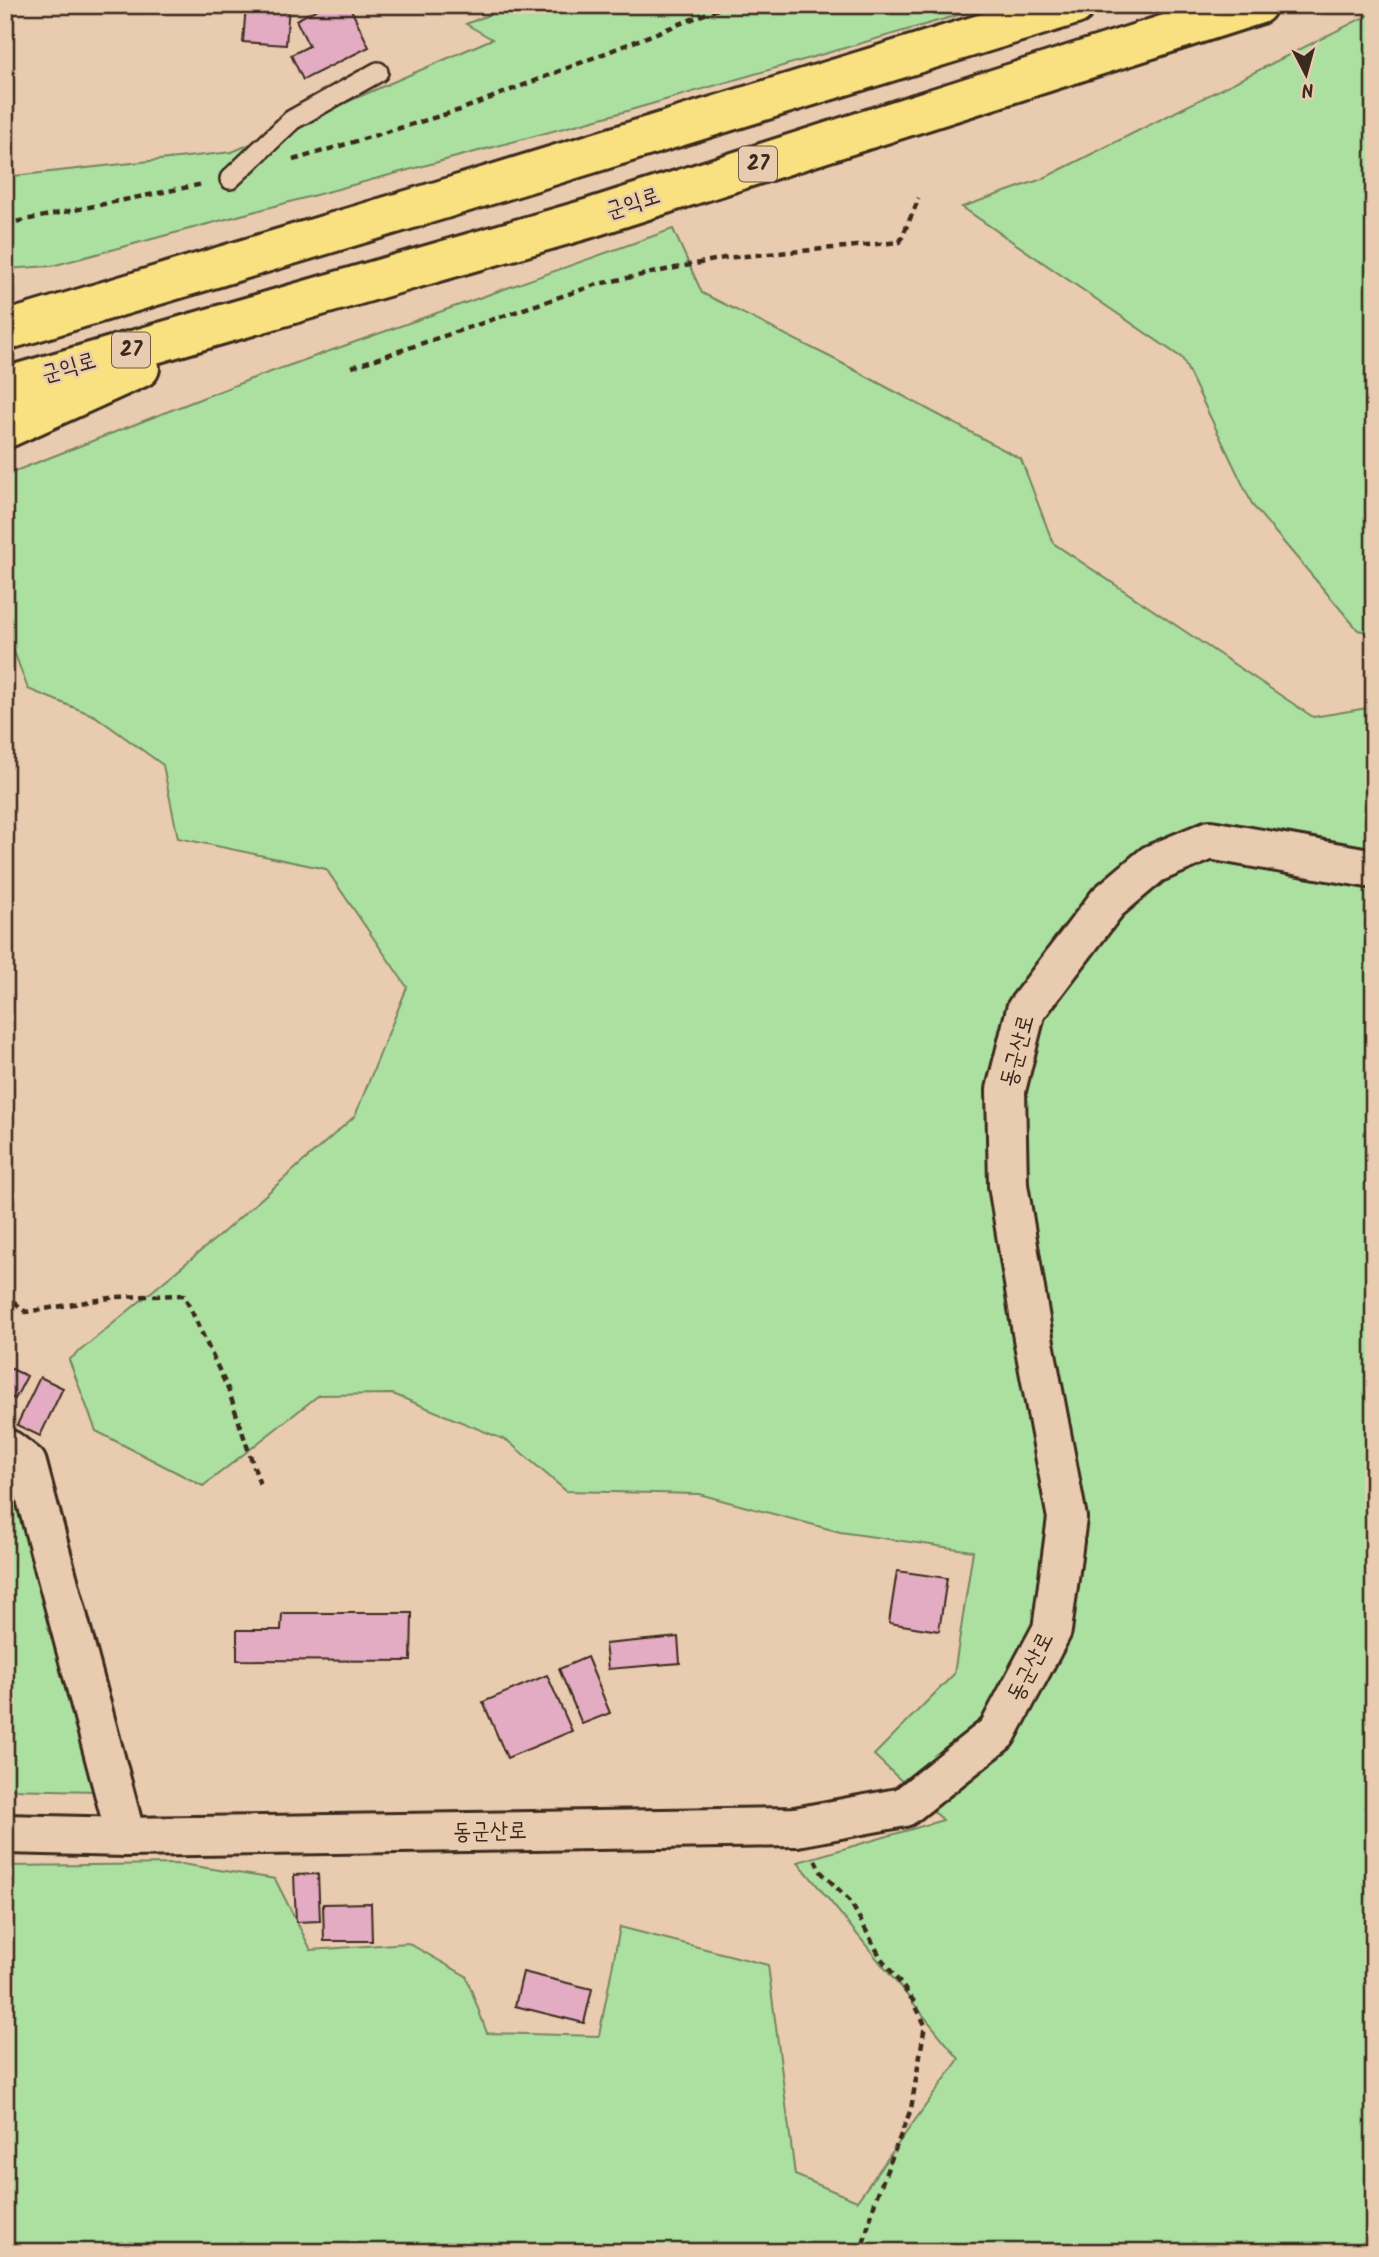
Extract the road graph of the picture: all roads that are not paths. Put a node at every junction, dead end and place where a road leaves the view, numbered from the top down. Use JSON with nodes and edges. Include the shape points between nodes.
{"nodes":[{"id":1,"x":1075,"y":5,"type":"edge"},
{"id":2,"x":1257,"y":5,"type":"edge"},
{"id":3,"x":379,"y":72,"type":"dead end"},
{"id":4,"x":230,"y":179,"type":"road end"},
{"id":5,"x":256,"y":314,"type":"junction"},
{"id":6,"x":12,"y":328,"type":"edge"},
{"id":7,"x":5,"y":387,"type":"edge"},
{"id":8,"x":5,"y":429,"type":"edge"},
{"id":9,"x":1374,"y":869,"type":"edge"},
{"id":10,"x":5,"y":1451,"type":"edge"},
{"id":11,"x":5,"y":1834,"type":"edge"},
{"id":12,"x":126,"y":1837,"type":"junction"}],
"edges":[{"from":1,"to":6,"type":"highway","number":"27"},
{"from":2,"to":5,"type":"highway","name":"군익로","number":"27","via":[[587,219]]},
{"from":3,"to":4,"type":"lane","via":[[292,120]]},
{"from":5,"to":7,"type":"highway","name":"군익로","number":"27"},
{"from":5,"to":8,"type":"highway"},
{"from":9,"to":12,"type":"street","name":"동군산로","via":[[1210,840],[1153,864],[1108,902],[1026,1010],[1006,1090],[1007,1185],[1067,1518],[1052,1630],[997,1733],[904,1807],[796,1828]]},
{"from":10,"to":12,"type":"street","via":[[27,1464]]},
{"from":11,"to":12,"type":"street","name":"동군산로"}]}
